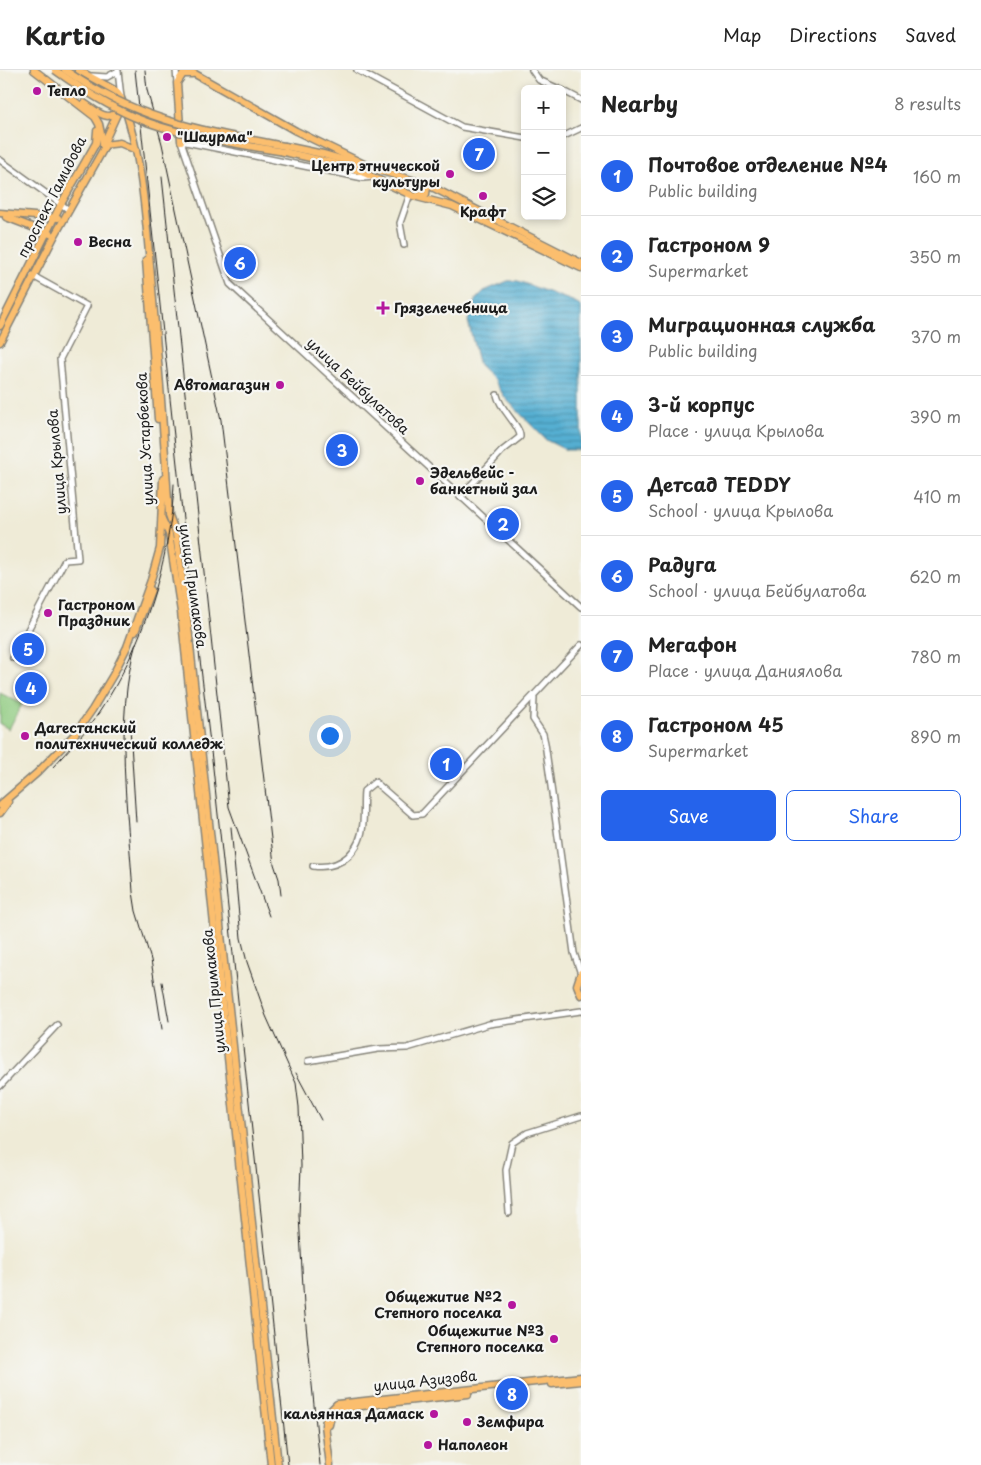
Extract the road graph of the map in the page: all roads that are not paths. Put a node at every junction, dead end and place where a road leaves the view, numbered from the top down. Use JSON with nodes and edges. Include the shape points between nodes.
{"nodes":[{"id":1,"x":55,"y":70,"type":"edge"},
{"id":2,"x":65,"y":70,"type":"edge"},
{"id":3,"x":78,"y":70,"type":"edge"},
{"id":4,"x":176,"y":70,"type":"edge"},
{"id":5,"x":357,"y":70,"type":"edge"},
{"id":6,"x":532,"y":70,"type":"edge"},
{"id":7,"x":34,"y":71,"type":"edge"},
{"id":8,"x":118,"y":71,"type":"edge"},
{"id":9,"x":190,"y":71,"type":"edge"},
{"id":10,"x":88,"y":76,"type":"junction"},
{"id":11,"x":177,"y":83,"type":"junction"},
{"id":12,"x":551,"y":85,"type":"edge"},
{"id":13,"x":566,"y":92,"type":"edge"},
{"id":14,"x":121,"y":98,"type":"junction"},
{"id":15,"x":581,"y":100,"type":"edge"},
{"id":16,"x":120,"y":111,"type":"junction"},
{"id":17,"x":581,"y":128,"type":"edge"},
{"id":18,"x":566,"y":135,"type":"edge"},
{"id":19,"x":521,"y":137,"type":"edge"},
{"id":20,"x":181,"y":142,"type":"junction"},
{"id":21,"x":103,"y":146,"type":"junction"},
{"id":22,"x":284,"y":149,"type":"junction"},
{"id":23,"x":134,"y":150,"type":"junction"},
{"id":24,"x":0,"y":160,"type":"edge"},
{"id":25,"x":374,"y":178,"type":"junction"},
{"id":26,"x":423,"y":182,"type":"junction"},
{"id":27,"x":411,"y":195,"type":"junction"},
{"id":28,"x":59,"y":203,"type":"junction"},
{"id":29,"x":69,"y":210,"type":"junction"},
{"id":30,"x":0,"y":215,"type":"edge"},
{"id":31,"x":34,"y":215,"type":"junction"},
{"id":32,"x":56,"y":216,"type":"junction"},
{"id":33,"x":63,"y":220,"type":"junction"},
{"id":34,"x":30,"y":226,"type":"junction"},
{"id":35,"x":51,"y":234,"type":"junction"},
{"id":36,"x":404,"y":245,"type":"dead end"},
{"id":37,"x":581,"y":263,"type":"edge"},
{"id":38,"x":581,"y":268,"type":"edge"},
{"id":39,"x":33,"y":276,"type":"junction"},
{"id":40,"x":11,"y":314,"type":"junction"},
{"id":41,"x":0,"y":326,"type":"edge"},
{"id":42,"x":0,"y":342,"type":"edge"},
{"id":43,"x":497,"y":395,"type":"dead end"},
{"id":44,"x":460,"y":497,"type":"junction"},
{"id":45,"x":162,"y":519,"type":"junction"},
{"id":46,"x":171,"y":519,"type":"junction"},
{"id":47,"x":168,"y":535,"type":"junction"},
{"id":48,"x":581,"y":607,"type":"edge"},
{"id":49,"x":581,"y":645,"type":"edge"},
{"id":50,"x":13,"y":658,"type":"dead end"},
{"id":51,"x":534,"y":697,"type":"junction"},
{"id":52,"x":0,"y":805,"type":"edge"},
{"id":53,"x":0,"y":813,"type":"edge"},
{"id":54,"x":313,"y":866,"type":"dead end"},
{"id":55,"x":581,"y":973,"type":"edge"},
{"id":56,"x":581,"y":995,"type":"edge"},
{"id":57,"x":581,"y":1011,"type":"edge"},
{"id":58,"x":57,"y":1025,"type":"dead end"},
{"id":59,"x":308,"y":1061,"type":"dead end"},
{"id":60,"x":0,"y":1086,"type":"edge"},
{"id":61,"x":581,"y":1116,"type":"edge"},
{"id":62,"x":510,"y":1213,"type":"dead end"},
{"id":63,"x":581,"y":1376,"type":"edge"},
{"id":64,"x":581,"y":1381,"type":"edge"},
{"id":65,"x":271,"y":1465,"type":"edge"},
{"id":66,"x":278,"y":1465,"type":"edge"},
{"id":67,"x":330,"y":1465,"type":"edge"},
{"id":68,"x":334,"y":1465,"type":"edge"}],
"edges":[{"from":1,"to":22,"type":"main road","bridge":true,"via":[[112,106],[147,121],[196,136]]},
{"from":2,"to":22,"type":"main road","bridge":true,"via":[[115,101],[146,115]]},
{"from":3,"to":10,"type":"main road"},
{"from":4,"to":11,"type":"street"},
{"from":5,"to":19,"type":"street","via":[[462,127]]},
{"from":6,"to":12,"type":"street","via":[[539,80]]},
{"from":7,"to":16,"type":"main road","via":[[100,114],[112,117]]},
{"from":7,"to":21,"type":"main road","via":[[95,117]]},
{"from":7,"to":28,"type":"main road","name":"проспект Гамидова","via":[[86,114],[97,128],[96,143]]},
{"from":8,"to":10,"type":"street","via":[[107,77]]},
{"from":8,"to":14,"type":"street"},
{"from":9,"to":11,"type":"main road","via":[[183,74]]},
{"from":9,"to":26,"type":"main road","via":[[296,131],[364,164]]},
{"from":10,"to":14,"type":"main road","name":"улица Устарбекова","via":[[116,91]]},
{"from":11,"to":20,"type":"main road"},
{"from":13,"to":15,"type":"street"},
{"from":14,"to":16,"type":"main road","name":"улица Устарбекова"},
{"from":16,"to":21,"type":"main road","name":"проспект Гамидова"},
{"from":16,"to":23,"type":"main road","name":"улица Устарбекова"},
{"from":17,"to":18,"type":"street"},
{"from":20,"to":25,"type":"street"},
{"from":20,"to":44,"type":"street","name":"улица Бейбулатова","via":[[230,284]]},
{"from":21,"to":23,"type":"main road","via":[[114,142]]},
{"from":21,"to":29,"type":"main road","name":"проспект Гамидова"},
{"from":22,"to":25,"type":"main road"},
{"from":22,"to":26,"type":"main road","via":[[323,154]]},
{"from":23,"to":45,"type":"main road","name":"улица Устарбекова","via":[[144,232],[163,480]]},
{"from":23,"to":46,"type":"main road","via":[[148,234]]},
{"from":24,"to":28,"type":"street"},
{"from":25,"to":27,"type":"main road"},
{"from":26,"to":27,"type":"main road","via":[[426,194]]},
{"from":26,"to":37,"type":"main road"},
{"from":27,"to":36,"type":"street","via":[[400,223]]},
{"from":27,"to":38,"type":"main road","via":[[473,215]]},
{"from":28,"to":29,"type":"street"},
{"from":28,"to":32,"type":"main road","name":"проспект Гамидова"},
{"from":29,"to":33,"type":"main road","name":"проспект Гамидова"},
{"from":30,"to":31,"type":"main road"},
{"from":30,"to":34,"type":"main road"},
{"from":31,"to":32,"type":"main road"},
{"from":31,"to":34,"type":"street","via":[[28,220]]},
{"from":32,"to":33,"type":"main road"},
{"from":32,"to":35,"type":"main road","name":"проспект Гамидова"},
{"from":33,"to":35,"type":"main road","name":"проспект Гамидова"},
{"from":34,"to":35,"type":"main road"},
{"from":35,"to":39,"type":"main road","name":"проспект Гамидова"},
{"from":35,"to":40,"type":"main road","name":"проспект Гамидова"},
{"from":39,"to":40,"type":"main road","name":"проспект Гамидова"},
{"from":39,"to":50,"type":"street","name":"улица Крылова","via":[[86,306],[60,358],[78,559],[65,560]]},
{"from":40,"to":41,"type":"main road","name":"проспект Гамидова"},
{"from":40,"to":42,"type":"main road","name":"проспект Гамидова"},
{"from":43,"to":44,"type":"street","via":[[501,409],[520,431],[520,437]]},
{"from":44,"to":48,"type":"street","name":"улица Бейбулатова"},
{"from":45,"to":46,"type":"main road"},
{"from":45,"to":47,"type":"main road"},
{"from":45,"to":52,"type":"main road","name":"улица Устарбекова","via":[[160,548],[151,580],[127,647],[101,697],[75,734]]},
{"from":46,"to":47,"type":"main road"},
{"from":46,"to":66,"type":"main road","name":"улица Примакова","via":[[186,608]]},
{"from":47,"to":53,"type":"main road","via":[[143,614],[105,696],[77,735]]},
{"from":47,"to":65,"type":"main road","name":"улица Примакова","via":[[187,666]]},
{"from":49,"to":51,"type":"street"},
{"from":51,"to":54,"type":"street","via":[[422,814],[413,815],[376,782],[364,791],[363,825],[357,848],[333,866]]},
{"from":51,"to":55,"type":"street","via":[[532,716],[543,734],[574,952]]},
{"from":55,"to":56,"type":"main road","via":[[577,985]]},
{"from":57,"to":59,"type":"street","via":[[489,1024],[407,1048],[378,1049]]},
{"from":58,"to":60,"type":"street"},
{"from":61,"to":62,"type":"street","via":[[528,1133],[512,1143],[506,1170]]},
{"from":63,"to":67,"type":"main road","name":"улица Азизова","via":[[337,1404],[327,1414],[325,1425]]},
{"from":64,"to":68,"type":"main road","name":"улица Азизова","via":[[335,1410],[329,1425]]}]}
